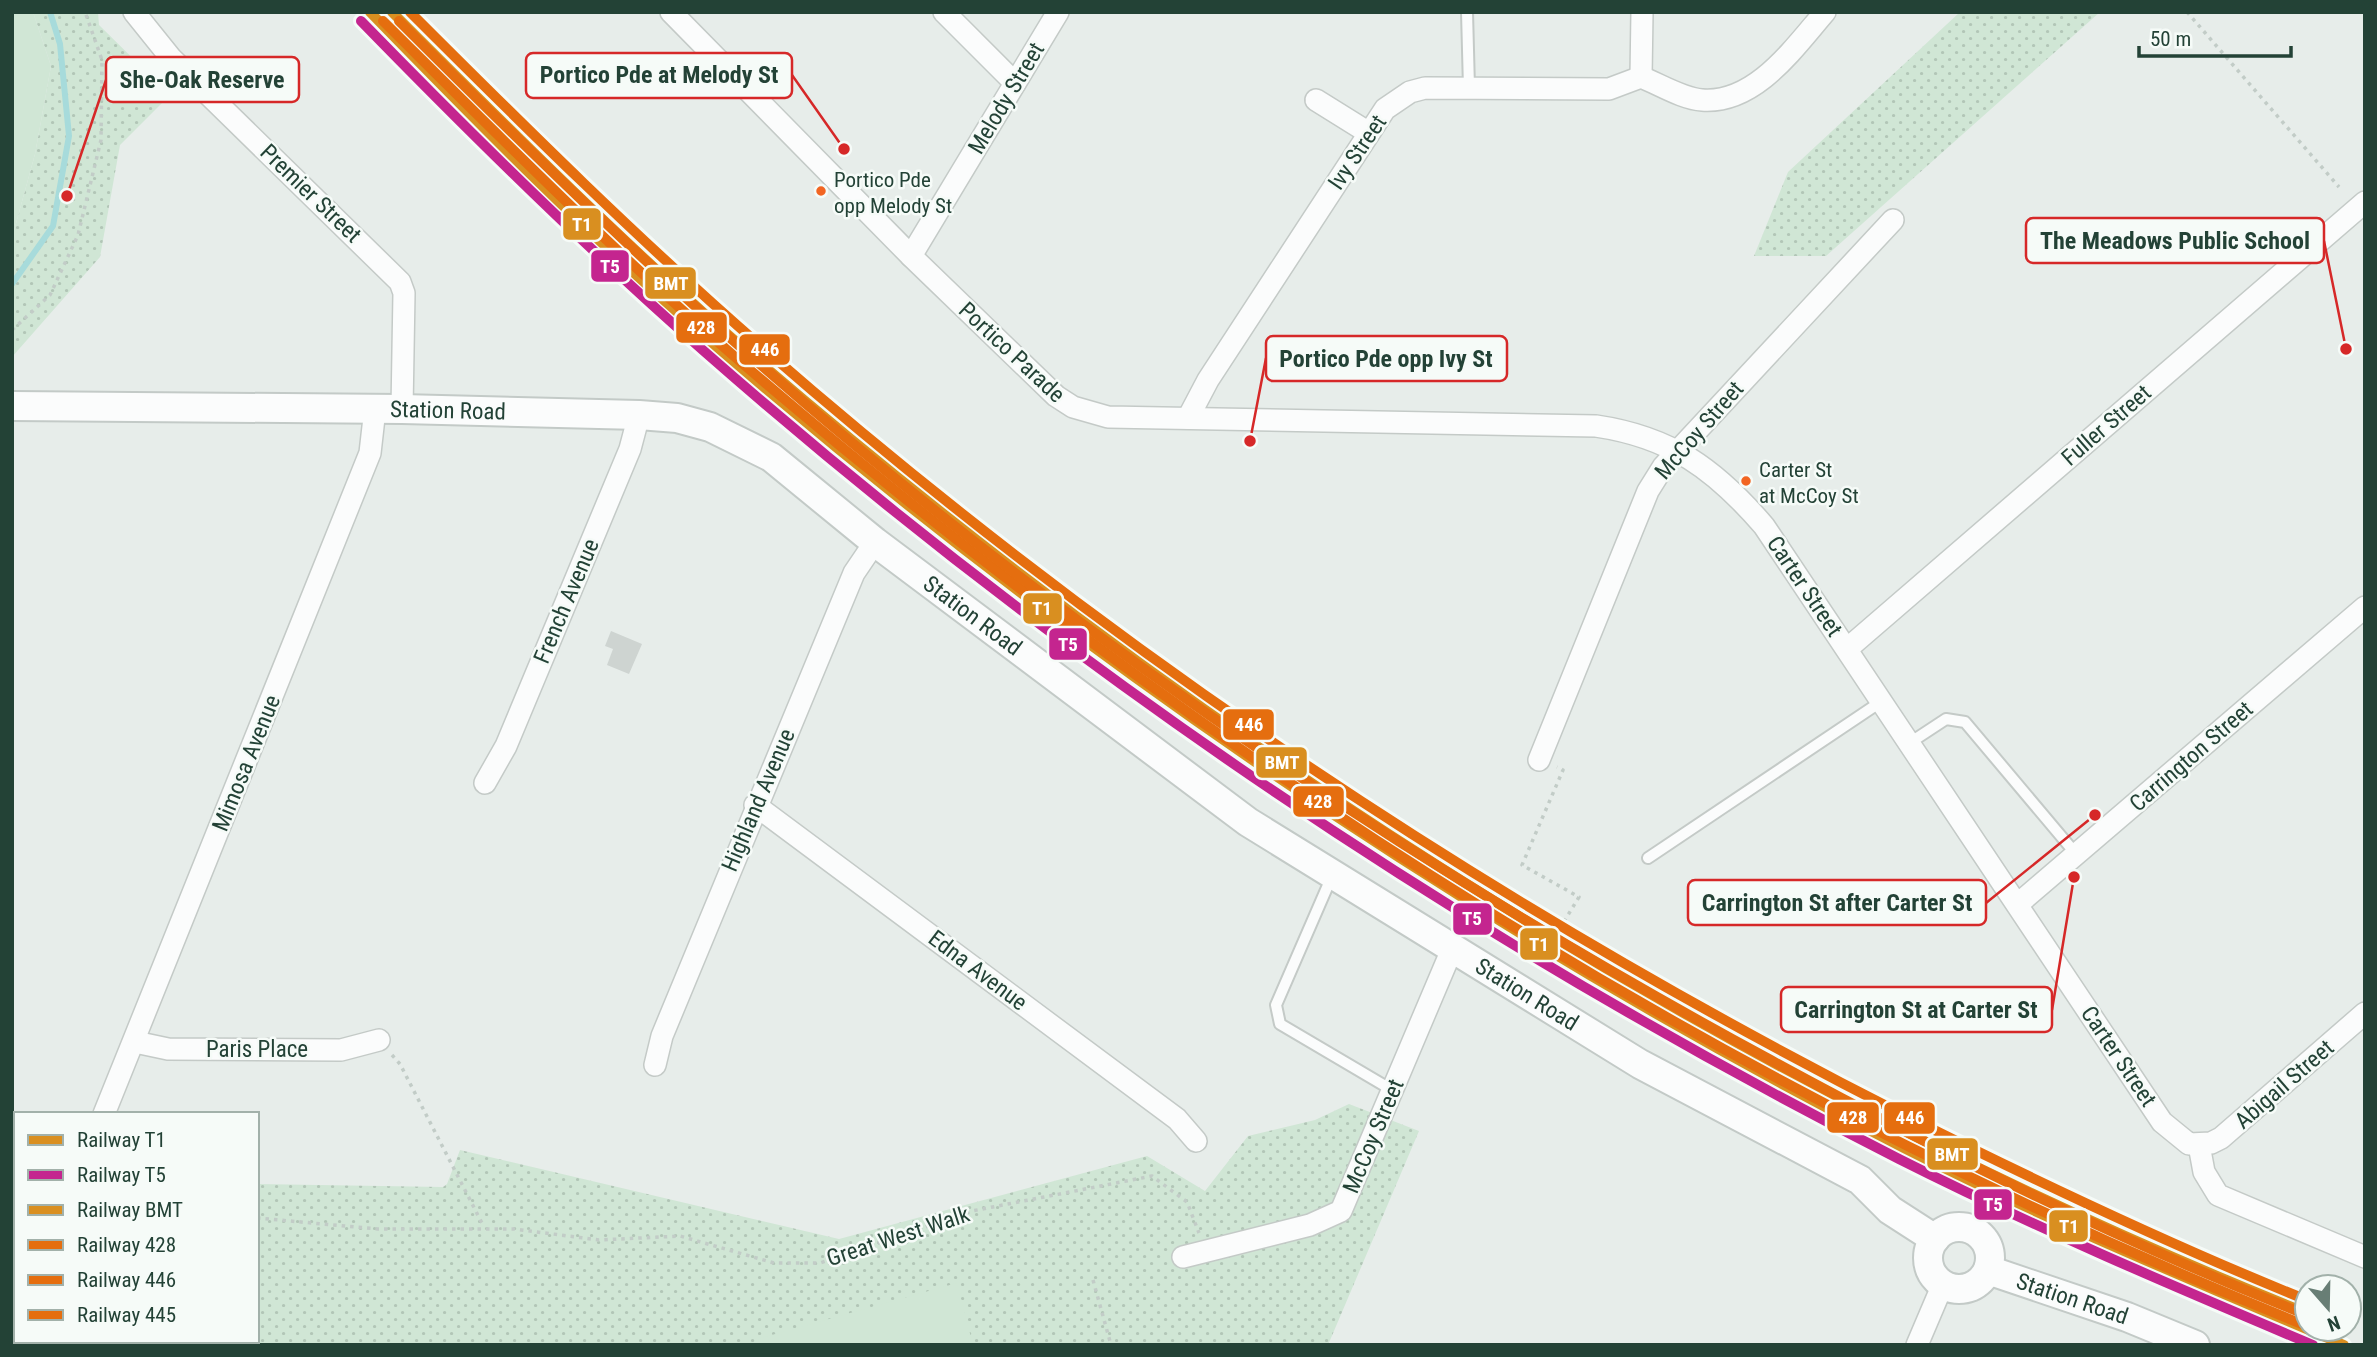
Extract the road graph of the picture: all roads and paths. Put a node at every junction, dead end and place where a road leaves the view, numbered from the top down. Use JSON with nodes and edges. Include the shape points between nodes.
{"nodes":[{"id":1,"x":85,"y":12,"type":"edge"},
{"id":2,"x":134,"y":12,"type":"edge"},
{"id":3,"x":671,"y":12,"type":"edge"},
{"id":4,"x":944,"y":12,"type":"edge"},
{"id":5,"x":1058,"y":12,"type":"edge"},
{"id":6,"x":1467,"y":12,"type":"edge"},
{"id":7,"x":1642,"y":12,"type":"edge"},
{"id":8,"x":1825,"y":12,"type":"edge"},
{"id":9,"x":2187,"y":12,"type":"edge"},
{"id":10,"x":1641,"y":77,"type":"junction"},
{"id":11,"x":1015,"y":83,"type":"junction"},
{"id":12,"x":1469,"y":88,"type":"junction"},
{"id":13,"x":1316,"y":100,"type":"dead end"},
{"id":14,"x":1369,"y":133,"type":"junction"},
{"id":15,"x":2339,"y":187,"type":"dead end"},
{"id":16,"x":2365,"y":202,"type":"edge"},
{"id":17,"x":1892,"y":220,"type":"dead end"},
{"id":18,"x":911,"y":256,"type":"junction"},
{"id":19,"x":12,"y":330,"type":"edge"},
{"id":20,"x":12,"y":406,"type":"edge"},
{"id":21,"x":388,"y":409,"type":"junction"},
{"id":22,"x":639,"y":415,"type":"junction"},
{"id":23,"x":1188,"y":418,"type":"junction"},
{"id":24,"x":1677,"y":449,"type":"junction"},
{"id":25,"x":875,"y":542,"type":"junction"},
{"id":26,"x":2365,"y":607,"type":"edge"},
{"id":27,"x":1847,"y":649,"type":"junction"},
{"id":28,"x":1882,"y":701,"type":"junction"},
{"id":29,"x":1911,"y":743,"type":"junction"},
{"id":30,"x":1539,"y":760,"type":"joint"},
{"id":31,"x":485,"y":783,"type":"dead end"},
{"id":32,"x":755,"y":805,"type":"junction"},
{"id":33,"x":2076,"y":854,"type":"junction"},
{"id":34,"x":1648,"y":858,"type":"dead end"},
{"id":35,"x":1333,"y":875,"type":"junction"},
{"id":36,"x":2018,"y":904,"type":"junction"},
{"id":37,"x":1496,"y":930,"type":"dead end"},
{"id":38,"x":1453,"y":947,"type":"junction"},
{"id":39,"x":2365,"y":1013,"type":"edge"},
{"id":40,"x":379,"y":1040,"type":"joint"},
{"id":41,"x":135,"y":1042,"type":"junction"},
{"id":42,"x":655,"y":1065,"type":"dead end"},
{"id":43,"x":1392,"y":1090,"type":"junction"},
{"id":44,"x":105,"y":1112,"type":"edge"},
{"id":45,"x":1196,"y":1141,"type":"dead end"},
{"id":46,"x":2199,"y":1145,"type":"junction"},
{"id":47,"x":259,"y":1218,"type":"edge"},
{"id":48,"x":484,"y":1227,"type":"junction"},
{"id":49,"x":1936,"y":1239,"type":"junction"},
{"id":50,"x":1206,"y":1251,"type":"junction"},
{"id":51,"x":1183,"y":1256,"type":"dead end"},
{"id":52,"x":2365,"y":1257,"type":"edge"},
{"id":53,"x":1988,"y":1270,"type":"junction"},
{"id":54,"x":1093,"y":1280,"type":"dead end"},
{"id":55,"x":1943,"y":1284,"type":"junction"},
{"id":56,"x":1111,"y":1345,"type":"edge"},
{"id":57,"x":1917,"y":1345,"type":"edge"},
{"id":58,"x":2195,"y":1345,"type":"edge"}],
"edges":[{"from":1,"to":19,"type":"path","via":[[102,60],[101,140],[78,235],[50,295]]},
{"from":2,"to":21,"type":"street","name":"Premier Street","via":[[171,58],[400,282],[404,293]]},
{"from":3,"to":18,"type":"street","name":"Portico Parade"},
{"from":4,"to":11,"type":"street"},
{"from":5,"to":11,"type":"street","name":"Melody Street"},
{"from":6,"to":12,"type":"lane"},
{"from":7,"to":10,"type":"street"},
{"from":8,"to":10,"type":"street","via":[[1773,70],[1733,98],[1699,101]]},
{"from":9,"to":15,"type":"path"},
{"from":10,"to":12,"type":"street","name":"Ivy Street","via":[[1609,89]]},
{"from":11,"to":18,"type":"street","name":"Melody Street"},
{"from":12,"to":14,"type":"street","name":"Ivy Street","via":[[1410,92],[1385,109]]},
{"from":13,"to":14,"type":"street"},
{"from":14,"to":23,"type":"street","name":"Ivy Street"},
{"from":16,"to":27,"type":"street","name":"Fuller Street"},
{"from":17,"to":24,"type":"street","name":"McCoy Street"},
{"from":18,"to":23,"type":"street","name":"Portico Parade","via":[[1056,396],[1073,407],[1108,417]]},
{"from":20,"to":21,"type":"main road","name":"Station Road"},
{"from":21,"to":22,"type":"main road","name":"Station Road"},
{"from":21,"to":41,"type":"street","name":"Mimosa Avenue"},
{"from":22,"to":25,"type":"main road","name":"Station Road","via":[[677,418],[735,437],[771,457]]},
{"from":22,"to":31,"type":"street","name":"French Avenue","via":[[630,449],[506,746]]},
{"from":23,"to":24,"type":"street","name":"Portico Parade","via":[[1596,426],[1627,430]]},
{"from":24,"to":27,"type":"street","name":"Carter Street","via":[[1724,483],[1764,526]]},
{"from":24,"to":30,"type":"street","name":"McCoy Street","via":[[1648,491]]},
{"from":25,"to":32,"type":"street","name":"Highland Avenue","via":[[854,573]]},
{"from":25,"to":35,"type":"main road","name":"Station Road","via":[[1248,822]]},
{"from":26,"to":33,"type":"street","name":"Carrington Street"},
{"from":27,"to":28,"type":"street","name":"Carter Street"},
{"from":28,"to":29,"type":"street","name":"Carter Street"},
{"from":28,"to":34,"type":"lane"},
{"from":29,"to":33,"type":"lane","via":[[1946,719],[1965,722]]},
{"from":29,"to":36,"type":"street","name":"Carter Street"},
{"from":30,"to":37,"type":"path","via":[[1563,770],[1522,865],[1579,897],[1541,959]]},
{"from":32,"to":42,"type":"street","name":"Highland Avenue","via":[[662,1036]]},
{"from":32,"to":45,"type":"street","name":"Edna Avenue","via":[[1177,1119]]},
{"from":33,"to":36,"type":"street","name":"Carrington Street"},
{"from":35,"to":38,"type":"main road","name":"Station Road"},
{"from":35,"to":43,"type":"lane","via":[[1276,1005],[1276,1018]]},
{"from":36,"to":46,"type":"street","name":"Carter Street","via":[[2162,1122],[2179,1138]]},
{"from":38,"to":43,"type":"street","name":"McCoy Street"},
{"from":38,"to":49,"type":"main road","name":"Station Road","via":[[1640,1064],[1860,1180],[1890,1209]]},
{"from":39,"to":46,"type":"street","name":"Abigail Street","via":[[2233,1129]]},
{"from":40,"to":41,"type":"street","name":"Paris Place","via":[[341,1050],[168,1049]]},
{"from":40,"to":48,"type":"path","via":[[400,1064]]},
{"from":41,"to":44,"type":"street","name":"Mimosa Avenue"},
{"from":43,"to":50,"type":"street","name":"McCoy Street","via":[[1341,1211],[1310,1225]]},
{"from":46,"to":52,"type":"street","via":[[2204,1172],[2218,1195]]},
{"from":47,"to":48,"type":"path","name":"Great West Walk","via":[[378,1228]]},
{"from":48,"to":50,"type":"path","name":"Great West Walk","via":[[599,1240],[680,1236],[774,1264],[820,1263],[972,1211],[1152,1176],[1187,1202]]},
{"from":49,"to":53,"type":"main road","via":[[1952,1228],[1973,1230],[1987,1245]]},
{"from":49,"to":55,"type":"main road","via":[[1928,1258]]},
{"from":50,"to":51,"type":"street","name":"McCoy Street"},
{"from":53,"to":55,"type":"main road","via":[[1971,1287]]},
{"from":53,"to":58,"type":"main road","name":"Station Road"},
{"from":54,"to":56,"type":"path"},
{"from":55,"to":57,"type":"street"}]}
